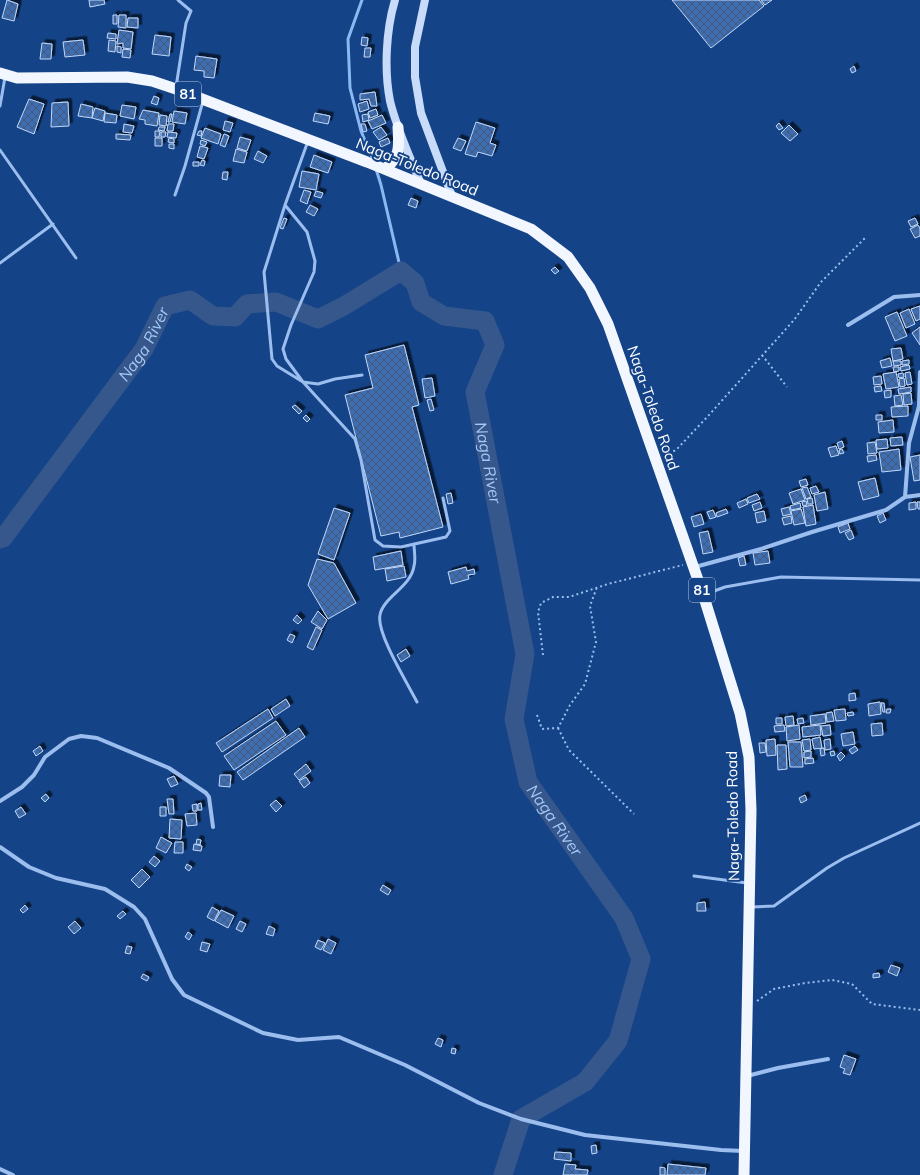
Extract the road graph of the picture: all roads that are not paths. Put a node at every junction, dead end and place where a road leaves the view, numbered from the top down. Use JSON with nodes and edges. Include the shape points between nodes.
{"nodes":[{"id":1,"x":178,"y":0,"type":"edge"},
{"id":2,"x":395,"y":0,"type":"edge"},
{"id":3,"x":425,"y":0,"type":"edge"},
{"id":4,"x":3,"y":74,"type":"edge"},
{"id":5,"x":176,"y":88,"type":"junction"},
{"id":6,"x":203,"y":99,"type":"junction"},
{"id":7,"x":0,"y":106,"type":"edge"},
{"id":8,"x":398,"y":127,"type":"junction"},
{"id":9,"x":308,"y":140,"type":"junction"},
{"id":10,"x":0,"y":150,"type":"edge"},
{"id":11,"x":383,"y":169,"type":"junction"},
{"id":12,"x":421,"y":184,"type":"junction"},
{"id":13,"x":175,"y":196,"type":"dead end"},
{"id":14,"x":452,"y":196,"type":"junction"},
{"id":15,"x":285,"y":205,"type":"junction"},
{"id":16,"x":53,"y":224,"type":"junction"},
{"id":17,"x":76,"y":258,"type":"dead end"},
{"id":18,"x":0,"y":263,"type":"edge"},
{"id":19,"x":920,"y":295,"type":"edge"},
{"id":20,"x":848,"y":325,"type":"dead end"},
{"id":21,"x":920,"y":372,"type":"edge"},
{"id":22,"x":362,"y":375,"type":"dead end"},
{"id":23,"x":303,"y":382,"type":"junction"},
{"id":24,"x":920,"y":495,"type":"edge"},
{"id":25,"x":905,"y":497,"type":"junction"},
{"id":26,"x":443,"y":498,"type":"dead end"},
{"id":27,"x":414,"y":544,"type":"junction"},
{"id":28,"x":693,"y":565,"type":"junction"},
{"id":29,"x":920,"y":580,"type":"edge"},
{"id":30,"x":703,"y":594,"type":"junction"},
{"id":31,"x":417,"y":702,"type":"dead end"},
{"id":32,"x":0,"y":801,"type":"edge"},
{"id":33,"x":920,"y":823,"type":"edge"},
{"id":34,"x":213,"y":827,"type":"dead end"},
{"id":35,"x":0,"y":847,"type":"edge"},
{"id":36,"x":694,"y":876,"type":"dead end"},
{"id":37,"x":750,"y":883,"type":"junction"},
{"id":38,"x":750,"y":907,"type":"junction"},
{"id":39,"x":828,"y":1059,"type":"dead end"},
{"id":40,"x":746,"y":1076,"type":"junction"},
{"id":41,"x":745,"y":1151,"type":"junction"},
{"id":42,"x":0,"y":1169,"type":"edge"},
{"id":43,"x":13,"y":1175,"type":"edge"},
{"id":44,"x":744,"y":1175,"type":"edge"}],
"edges":[{"from":1,"to":5,"type":"lane","via":[[191,12],[186,23]]},
{"from":2,"to":8,"type":"main road","via":[[388,41],[387,70],[390,100]]},
{"from":3,"to":14,"type":"main road","via":[[415,47],[415,77],[421,113]]},
{"from":4,"to":5,"type":"highway","name":"Naga-Toledo Road","number":"81","via":[[17,78],[127,76]]},
{"from":4,"to":7,"type":"lane"},
{"from":5,"to":6,"type":"highway","name":"Naga-Toledo Road","number":"81"},
{"from":6,"to":9,"type":"highway","name":"Naga-Toledo Road","number":"81"},
{"from":6,"to":13,"type":"lane"},
{"from":8,"to":11,"type":"highway","via":[[398,150],[395,159]]},
{"from":8,"to":12,"type":"main road"},
{"from":9,"to":11,"type":"highway","name":"Naga-Toledo Road","number":"81"},
{"from":9,"to":15,"type":"lane"},
{"from":10,"to":16,"type":"lane"},
{"from":11,"to":12,"type":"highway","name":"Naga-Toledo Road","number":"81"},
{"from":12,"to":14,"type":"highway","name":"Naga-Toledo Road","number":"81"},
{"from":14,"to":28,"type":"highway","name":"Naga-Toledo Road","number":"81","via":[[531,229],[568,257],[590,288],[608,324]]},
{"from":15,"to":23,"type":"lane","via":[[264,272],[270,351],[277,366]]},
{"from":15,"to":23,"type":"lane","via":[[307,232],[315,261],[314,272],[283,349],[286,360]]},
{"from":16,"to":17,"type":"lane"},
{"from":16,"to":18,"type":"lane"},
{"from":19,"to":20,"type":"street","via":[[894,297]]},
{"from":21,"to":25,"type":"street","via":[[919,406],[909,442]]},
{"from":22,"to":23,"type":"lane","via":[[318,384]]},
{"from":23,"to":27,"type":"lane","via":[[355,439],[375,540],[383,546],[392,547]]},
{"from":24,"to":25,"type":"street"},
{"from":25,"to":28,"type":"street","via":[[886,510],[761,549]]},
{"from":26,"to":27,"type":"lane","via":[[450,531],[446,537]]},
{"from":27,"to":31,"type":"lane","via":[[414,566],[405,584],[386,602],[380,614],[380,624],[388,646]]},
{"from":28,"to":30,"type":"highway","name":"Naga-Toledo Road","number":"81"},
{"from":29,"to":30,"type":"lane","via":[[781,577],[725,587]]},
{"from":30,"to":37,"type":"highway","name":"Naga-Toledo Road","number":"81","via":[[740,712],[750,757]]},
{"from":32,"to":34,"type":"street","via":[[22,787],[34,775],[45,757],[69,739],[81,736],[97,738],[169,768],[206,793],[209,797]]},
{"from":33,"to":38,"type":"lane","via":[[844,858],[774,906]]},
{"from":35,"to":41,"type":"street","via":[[29,867],[56,878],[105,889],[134,907],[145,919],[172,979],[184,994],[263,1033],[298,1040],[339,1037],[406,1065],[480,1103],[521,1119],[585,1135]]},
{"from":36,"to":37,"type":"lane"},
{"from":37,"to":38,"type":"highway","name":"Naga-Toledo Road","number":"81"},
{"from":38,"to":40,"type":"highway","name":"Naga-Toledo Road","number":"81"},
{"from":39,"to":40,"type":"street"},
{"from":40,"to":41,"type":"highway","name":"Naga-Toledo Road","number":"81"},
{"from":41,"to":44,"type":"highway","name":"Naga-Toledo Road","number":"81"},
{"from":42,"to":43,"type":"street"}]}
